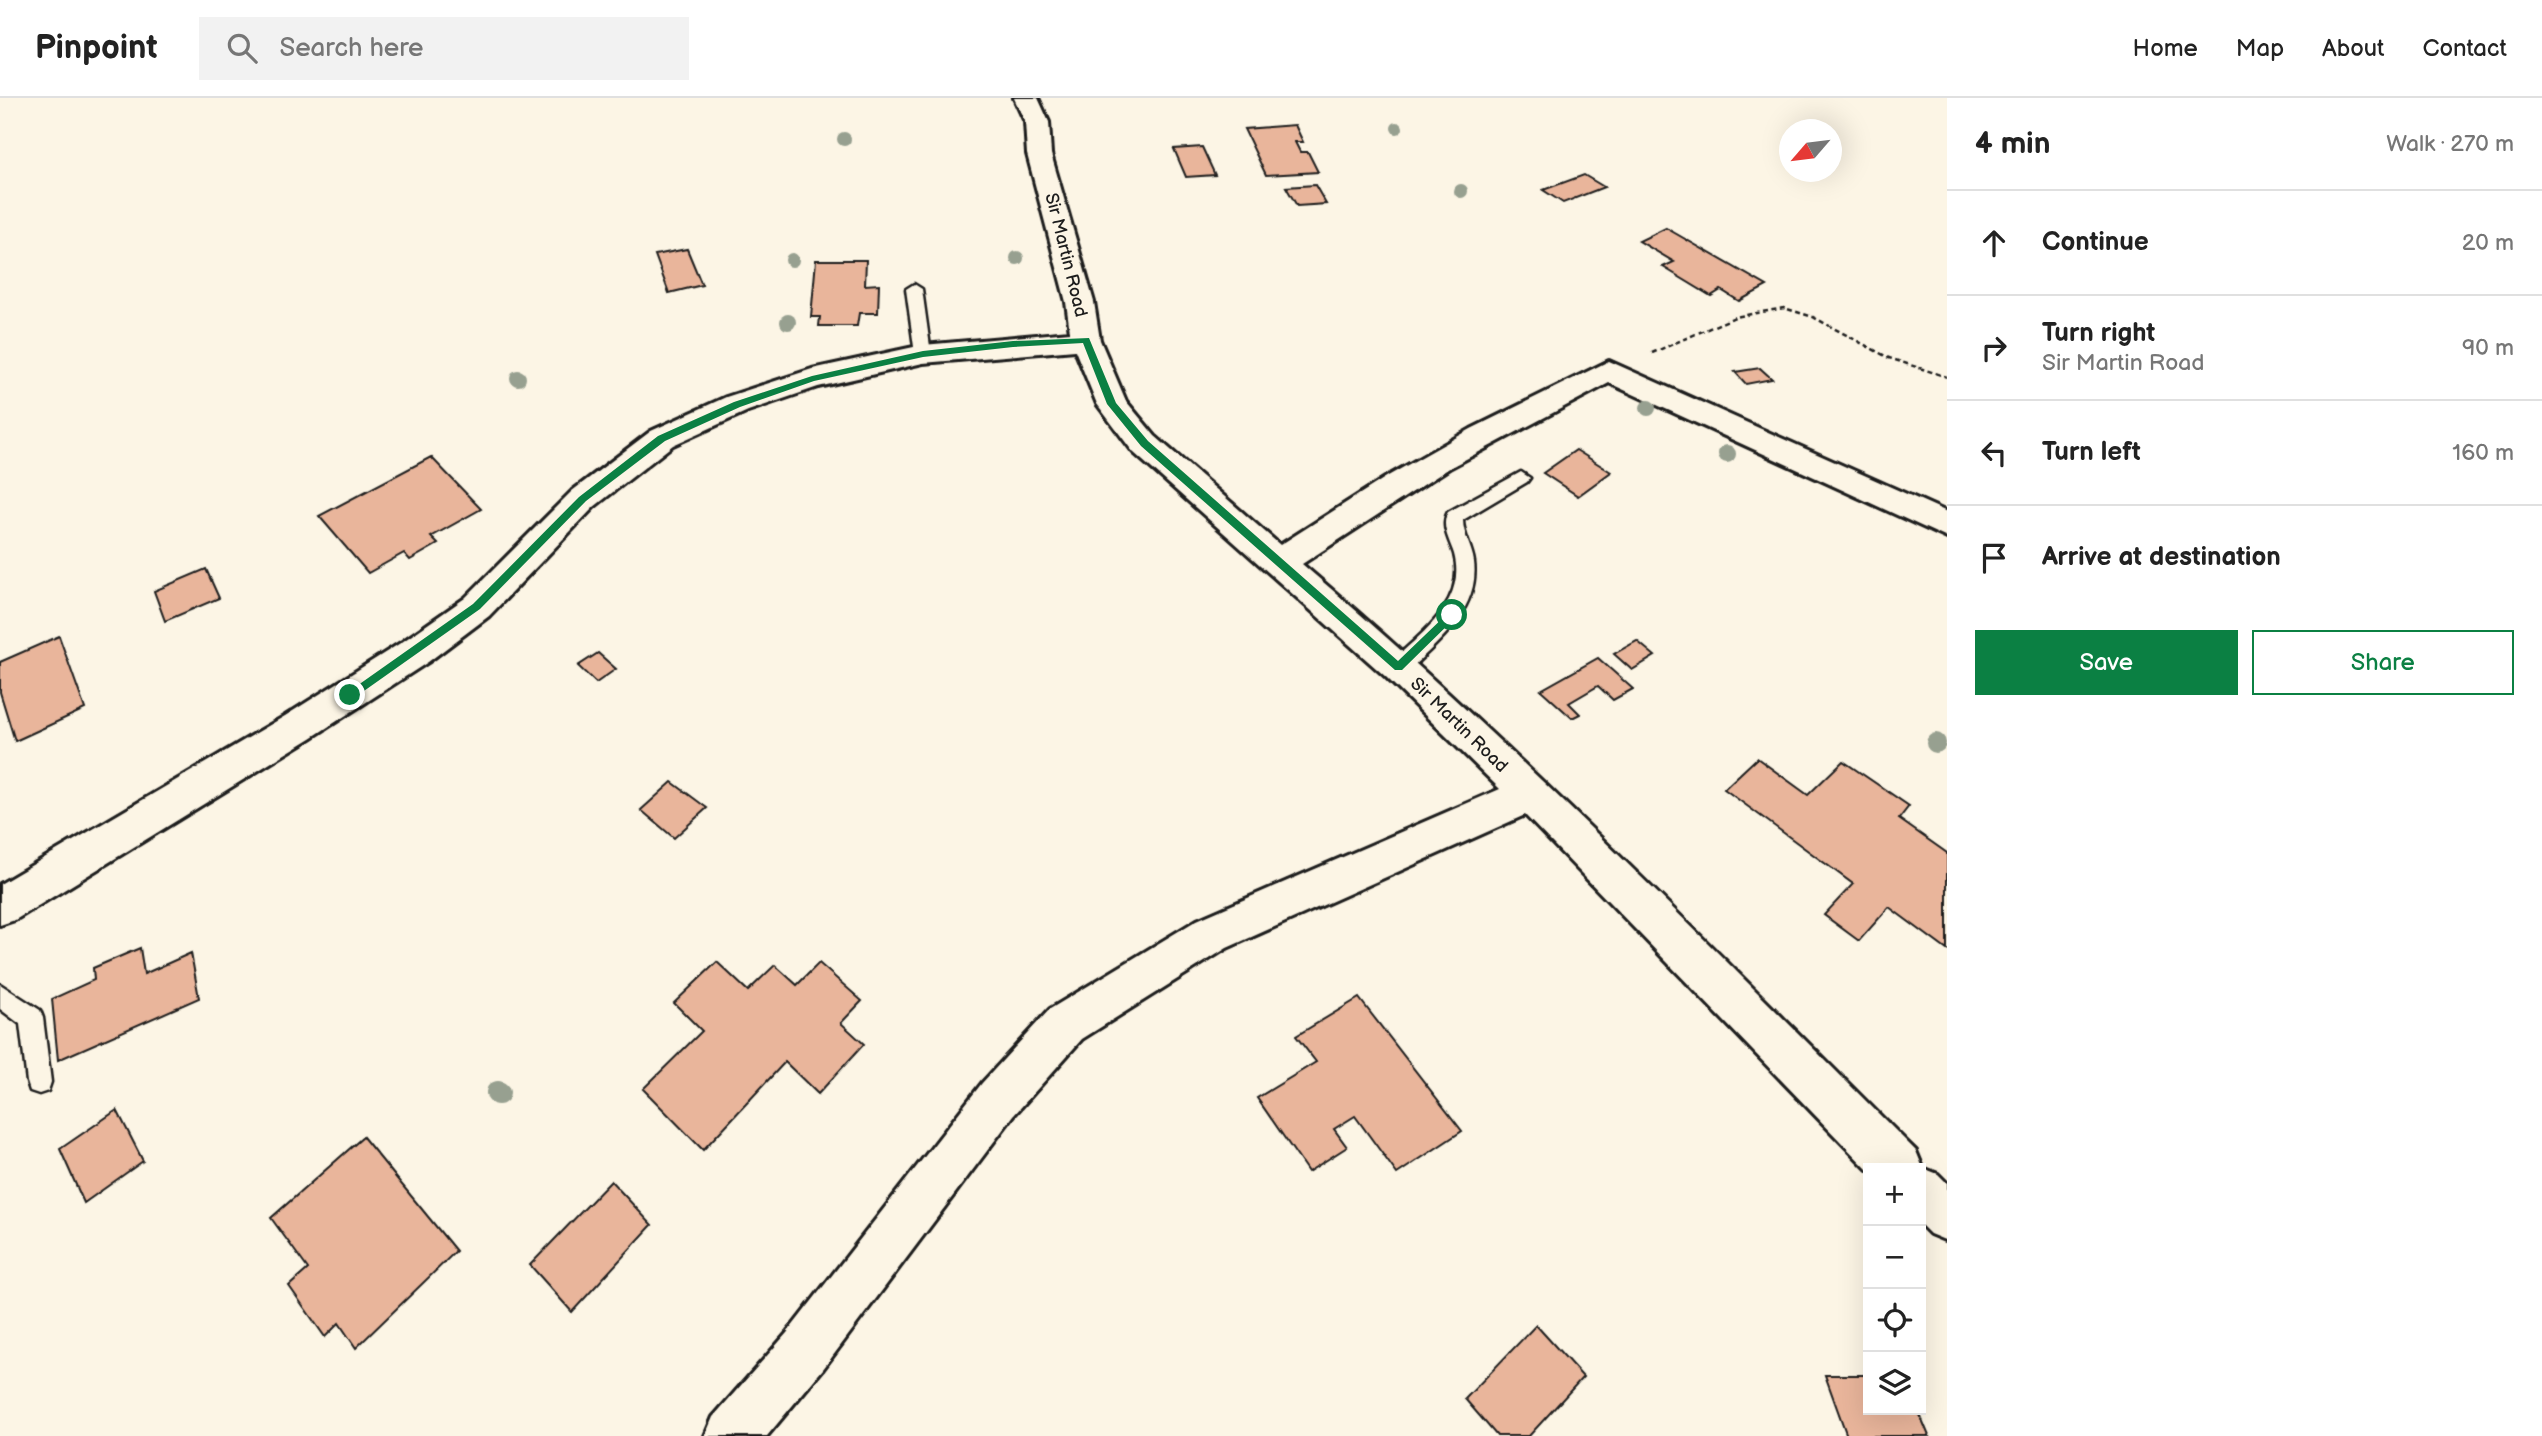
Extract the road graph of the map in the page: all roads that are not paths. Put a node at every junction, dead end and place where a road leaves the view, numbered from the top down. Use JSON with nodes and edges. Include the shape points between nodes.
{"nodes":[{"id":1,"x":1026,"y":98,"type":"edge"},
{"id":2,"x":914,"y":289,"type":"dead end"},
{"id":3,"x":1086,"y":340,"type":"junction"},
{"id":4,"x":923,"y":354,"type":"junction"},
{"id":5,"x":1521,"y":478,"type":"dead end"},
{"id":6,"x":1947,"y":526,"type":"edge"},
{"id":7,"x":1279,"y":562,"type":"junction"},
{"id":8,"x":1398,"y":667,"type":"junction"},
{"id":9,"x":1531,"y":794,"type":"junction"},
{"id":10,"x":0,"y":906,"type":"edge"},
{"id":11,"x":0,"y":995,"type":"edge"},
{"id":12,"x":39,"y":1082,"type":"dead end"},
{"id":13,"x":1894,"y":1163,"type":"edge"},
{"id":14,"x":1926,"y":1196,"type":"edge"},
{"id":15,"x":1947,"y":1217,"type":"edge"},
{"id":16,"x":732,"y":1436,"type":"edge"}],
"edges":[{"from":1,"to":3,"type":"street","name":"Sir Martin Road","via":[[1037,122],[1040,154]]},
{"from":2,"to":4,"type":"lane"},
{"from":3,"to":4,"type":"street"},
{"from":3,"to":7,"type":"street","name":"Sir Martin Road","via":[[1112,404],[1144,444]]},
{"from":4,"to":10,"type":"street","via":[[812,379],[737,404],[662,438],[583,499],[477,607],[415,652]]},
{"from":5,"to":8,"type":"lane","via":[[1454,517],[1452,531],[1465,563],[1464,591],[1452,615]]},
{"from":6,"to":7,"type":"street","via":[[1609,371],[1550,398],[1449,456]]},
{"from":7,"to":8,"type":"street","name":"Sir Martin Road"},
{"from":8,"to":9,"type":"street","name":"Sir Martin Road"},
{"from":9,"to":13,"type":"street","name":"Sir Martin Road"},
{"from":9,"to":16,"type":"street","via":[[1212,934],[1066,1024],[998,1099],[806,1351]]},
{"from":11,"to":12,"type":"lane","via":[[31,1018]]},
{"from":14,"to":15,"type":"street"}]}
